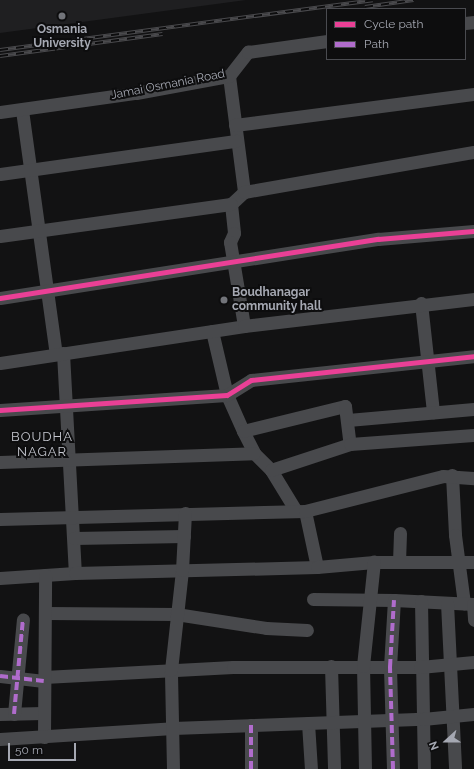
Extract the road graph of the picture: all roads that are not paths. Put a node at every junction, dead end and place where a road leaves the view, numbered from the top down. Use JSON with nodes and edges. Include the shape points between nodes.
{"nodes":[{"id":1,"x":326,"y":41,"type":"edge"},
{"id":2,"x":229,"y":76,"type":"junction"},
{"id":3,"x":474,"y":94,"type":"edge"},
{"id":4,"x":22,"y":110,"type":"junction"},
{"id":5,"x":0,"y":112,"type":"edge"},
{"id":6,"x":235,"y":125,"type":"junction"},
{"id":7,"x":236,"y":141,"type":"junction"},
{"id":8,"x":474,"y":152,"type":"edge"},
{"id":9,"x":30,"y":170,"type":"junction"},
{"id":10,"x":0,"y":174,"type":"edge"},
{"id":11,"x":244,"y":192,"type":"junction"},
{"id":12,"x":231,"y":204,"type":"junction"},
{"id":13,"x":40,"y":231,"type":"junction"},
{"id":14,"x":474,"y":231,"type":"edge"},
{"id":15,"x":0,"y":236,"type":"edge"},
{"id":16,"x":233,"y":263,"type":"junction"},
{"id":17,"x":48,"y":292,"type":"junction"},
{"id":18,"x":0,"y":298,"type":"edge"},
{"id":19,"x":474,"y":299,"type":"edge"},
{"id":20,"x":421,"y":304,"type":"junction"},
{"id":21,"x":244,"y":326,"type":"junction"},
{"id":22,"x":212,"y":331,"type":"junction"},
{"id":23,"x":60,"y":353,"type":"junction"},
{"id":24,"x":474,"y":356,"type":"edge"},
{"id":25,"x":429,"y":361,"type":"junction"},
{"id":26,"x":0,"y":363,"type":"edge"},
{"id":27,"x":227,"y":395,"type":"junction"},
{"id":28,"x":67,"y":407,"type":"junction"},
{"id":29,"x":474,"y":409,"type":"edge"},
{"id":30,"x":0,"y":410,"type":"edge"},
{"id":31,"x":433,"y":412,"type":"junction"},
{"id":32,"x":348,"y":420,"type":"junction"},
{"id":33,"x":243,"y":431,"type":"junction"},
{"id":34,"x":474,"y":435,"type":"edge"},
{"id":35,"x":350,"y":444,"type":"junction"},
{"id":36,"x":254,"y":453,"type":"junction"},
{"id":37,"x":69,"y":459,"type":"junction"},
{"id":38,"x":0,"y":462,"type":"edge"},
{"id":39,"x":271,"y":470,"type":"junction"},
{"id":40,"x":452,"y":475,"type":"junction"},
{"id":41,"x":474,"y":478,"type":"edge"},
{"id":42,"x":300,"y":511,"type":"junction"},
{"id":43,"x":185,"y":513,"type":"junction"},
{"id":44,"x":72,"y":516,"type":"junction"},
{"id":45,"x":0,"y":519,"type":"edge"},
{"id":46,"x":400,"y":533,"type":"dead end"},
{"id":47,"x":184,"y":536,"type":"junction"},
{"id":48,"x":74,"y":538,"type":"junction"},
{"id":49,"x":374,"y":562,"type":"junction"},
{"id":50,"x":399,"y":562,"type":"junction"},
{"id":51,"x":474,"y":562,"type":"edge"},
{"id":52,"x":460,"y":564,"type":"junction"},
{"id":53,"x":317,"y":567,"type":"junction"},
{"id":54,"x":182,"y":570,"type":"junction"},
{"id":55,"x":75,"y":573,"type":"junction"},
{"id":56,"x":45,"y":575,"type":"junction"},
{"id":57,"x":0,"y":578,"type":"edge"},
{"id":58,"x":369,"y":599,"type":"junction"},
{"id":59,"x":313,"y":600,"type":"dead end"},
{"id":60,"x":394,"y":600,"type":"junction"},
{"id":61,"x":421,"y":601,"type":"junction"},
{"id":62,"x":447,"y":603,"type":"junction"},
{"id":63,"x":470,"y":604,"type":"edge"},
{"id":64,"x":47,"y":613,"type":"junction"},
{"id":65,"x":176,"y":614,"type":"junction"},
{"id":66,"x":23,"y":619,"type":"dead end"},
{"id":67,"x":474,"y":620,"type":"edge"},
{"id":68,"x":307,"y":630,"type":"dead end"},
{"id":69,"x":474,"y":662,"type":"edge"},
{"id":70,"x":450,"y":663,"type":"junction"},
{"id":71,"x":330,"y":666,"type":"junction"},
{"id":72,"x":363,"y":666,"type":"junction"},
{"id":73,"x":390,"y":667,"type":"junction"},
{"id":74,"x":420,"y":667,"type":"junction"},
{"id":75,"x":172,"y":670,"type":"junction"},
{"id":76,"x":0,"y":676,"type":"edge"},
{"id":77,"x":17,"y":679,"type":"junction"},
{"id":78,"x":44,"y":679,"type":"junction"},
{"id":79,"x":43,"y":713,"type":"junction"},
{"id":80,"x":0,"y":714,"type":"edge"},
{"id":81,"x":14,"y":714,"type":"junction"},
{"id":82,"x":474,"y":714,"type":"edge"},
{"id":83,"x":452,"y":716,"type":"junction"},
{"id":84,"x":391,"y":718,"type":"junction"},
{"id":85,"x":423,"y":719,"type":"junction"},
{"id":86,"x":362,"y":720,"type":"junction"},
{"id":87,"x":333,"y":722,"type":"junction"},
{"id":88,"x":308,"y":723,"type":"junction"},
{"id":89,"x":251,"y":725,"type":"junction"},
{"id":90,"x":172,"y":728,"type":"junction"},
{"id":91,"x":44,"y":737,"type":"junction"},
{"id":92,"x":0,"y":740,"type":"edge"},
{"id":93,"x":173,"y":769,"type":"edge"},
{"id":94,"x":251,"y":769,"type":"edge"},
{"id":95,"x":311,"y":769,"type":"edge"},
{"id":96,"x":334,"y":769,"type":"edge"},
{"id":97,"x":365,"y":769,"type":"edge"},
{"id":98,"x":393,"y":769,"type":"edge"},
{"id":99,"x":424,"y":769,"type":"edge"},
{"id":100,"x":455,"y":769,"type":"edge"}],
"edges":[{"from":1,"to":2,"type":"street","name":"Jamai Osmania Road","via":[[248,52]]},
{"from":2,"to":4,"type":"street","name":"Jamai Osmania Road"},
{"from":2,"to":6,"type":"street"},
{"from":3,"to":6,"type":"street"},
{"from":4,"to":5,"type":"street","name":"Jamai Osmania Road"},
{"from":4,"to":9,"type":"street"},
{"from":6,"to":7,"type":"street"},
{"from":7,"to":9,"type":"street"},
{"from":7,"to":11,"type":"street"},
{"from":8,"to":11,"type":"street"},
{"from":9,"to":10,"type":"street"},
{"from":9,"to":13,"type":"street"},
{"from":11,"to":12,"type":"street"},
{"from":12,"to":13,"type":"street"},
{"from":12,"to":16,"type":"street","via":[[234,233],[230,242]]},
{"from":13,"to":15,"type":"street"},
{"from":13,"to":17,"type":"street"},
{"from":14,"to":16,"type":"street","via":[[378,239]]},
{"from":16,"to":17,"type":"street"},
{"from":16,"to":21,"type":"street"},
{"from":17,"to":18,"type":"street"},
{"from":17,"to":23,"type":"street"},
{"from":19,"to":20,"type":"street"},
{"from":20,"to":21,"type":"street"},
{"from":20,"to":25,"type":"street"},
{"from":21,"to":22,"type":"street"},
{"from":22,"to":23,"type":"street"},
{"from":22,"to":27,"type":"street"},
{"from":23,"to":26,"type":"street"},
{"from":23,"to":28,"type":"street"},
{"from":24,"to":25,"type":"street"},
{"from":25,"to":27,"type":"street","via":[[251,380]]},
{"from":25,"to":31,"type":"street"},
{"from":27,"to":28,"type":"street"},
{"from":27,"to":33,"type":"street"},
{"from":28,"to":30,"type":"street"},
{"from":28,"to":37,"type":"street"},
{"from":29,"to":31,"type":"street"},
{"from":31,"to":32,"type":"street"},
{"from":32,"to":33,"type":"street","via":[[345,406]]},
{"from":32,"to":35,"type":"street"},
{"from":33,"to":36,"type":"street"},
{"from":34,"to":35,"type":"street"},
{"from":35,"to":39,"type":"street"},
{"from":36,"to":37,"type":"street"},
{"from":36,"to":39,"type":"street"},
{"from":37,"to":38,"type":"street"},
{"from":37,"to":44,"type":"street"},
{"from":39,"to":42,"type":"street"},
{"from":40,"to":41,"type":"street"},
{"from":40,"to":42,"type":"street"},
{"from":40,"to":52,"type":"street"},
{"from":42,"to":43,"type":"street"},
{"from":42,"to":53,"type":"street"},
{"from":43,"to":44,"type":"street"},
{"from":43,"to":47,"type":"street"},
{"from":44,"to":45,"type":"street"},
{"from":44,"to":48,"type":"street"},
{"from":46,"to":50,"type":"street"},
{"from":47,"to":48,"type":"street"},
{"from":47,"to":54,"type":"street"},
{"from":48,"to":55,"type":"street"},
{"from":49,"to":50,"type":"street"},
{"from":49,"to":53,"type":"street"},
{"from":49,"to":58,"type":"street"},
{"from":50,"to":52,"type":"street"},
{"from":51,"to":52,"type":"street"},
{"from":52,"to":63,"type":"street"},
{"from":53,"to":54,"type":"street"},
{"from":54,"to":55,"type":"street"},
{"from":54,"to":65,"type":"street"},
{"from":55,"to":56,"type":"street"},
{"from":56,"to":57,"type":"street"},
{"from":56,"to":64,"type":"street"},
{"from":58,"to":59,"type":"street"},
{"from":58,"to":60,"type":"street"},
{"from":58,"to":72,"type":"street"},
{"from":60,"to":61,"type":"street"},
{"from":60,"to":73,"type":"street"},
{"from":61,"to":62,"type":"street"},
{"from":61,"to":74,"type":"street"},
{"from":62,"to":63,"type":"street"},
{"from":62,"to":70,"type":"street"},
{"from":63,"to":67,"type":"street"},
{"from":64,"to":65,"type":"street"},
{"from":64,"to":78,"type":"street"},
{"from":65,"to":68,"type":"street","via":[[266,628]]},
{"from":65,"to":75,"type":"street"},
{"from":66,"to":77,"type":"street"},
{"from":69,"to":70,"type":"street"},
{"from":70,"to":74,"type":"street"},
{"from":70,"to":83,"type":"street"},
{"from":71,"to":72,"type":"street"},
{"from":71,"to":75,"type":"street"},
{"from":71,"to":87,"type":"street"},
{"from":72,"to":73,"type":"street"},
{"from":72,"to":86,"type":"street"},
{"from":73,"to":74,"type":"street"},
{"from":73,"to":84,"type":"street"},
{"from":74,"to":85,"type":"street"},
{"from":75,"to":78,"type":"street"},
{"from":75,"to":90,"type":"street"},
{"from":76,"to":77,"type":"street"},
{"from":77,"to":78,"type":"street"},
{"from":77,"to":81,"type":"street"},
{"from":78,"to":79,"type":"street"},
{"from":79,"to":81,"type":"street"},
{"from":79,"to":91,"type":"street"},
{"from":80,"to":81,"type":"street"},
{"from":82,"to":83,"type":"street"},
{"from":83,"to":85,"type":"street"},
{"from":83,"to":100,"type":"street"},
{"from":84,"to":85,"type":"street"},
{"from":84,"to":86,"type":"street"},
{"from":84,"to":98,"type":"street"},
{"from":85,"to":99,"type":"street"},
{"from":86,"to":87,"type":"street"},
{"from":86,"to":97,"type":"street"},
{"from":87,"to":88,"type":"street"},
{"from":87,"to":96,"type":"street"},
{"from":88,"to":89,"type":"street"},
{"from":88,"to":95,"type":"street"},
{"from":89,"to":90,"type":"street"},
{"from":89,"to":94,"type":"street"},
{"from":90,"to":91,"type":"street"},
{"from":90,"to":93,"type":"street"},
{"from":91,"to":92,"type":"street"}]}
